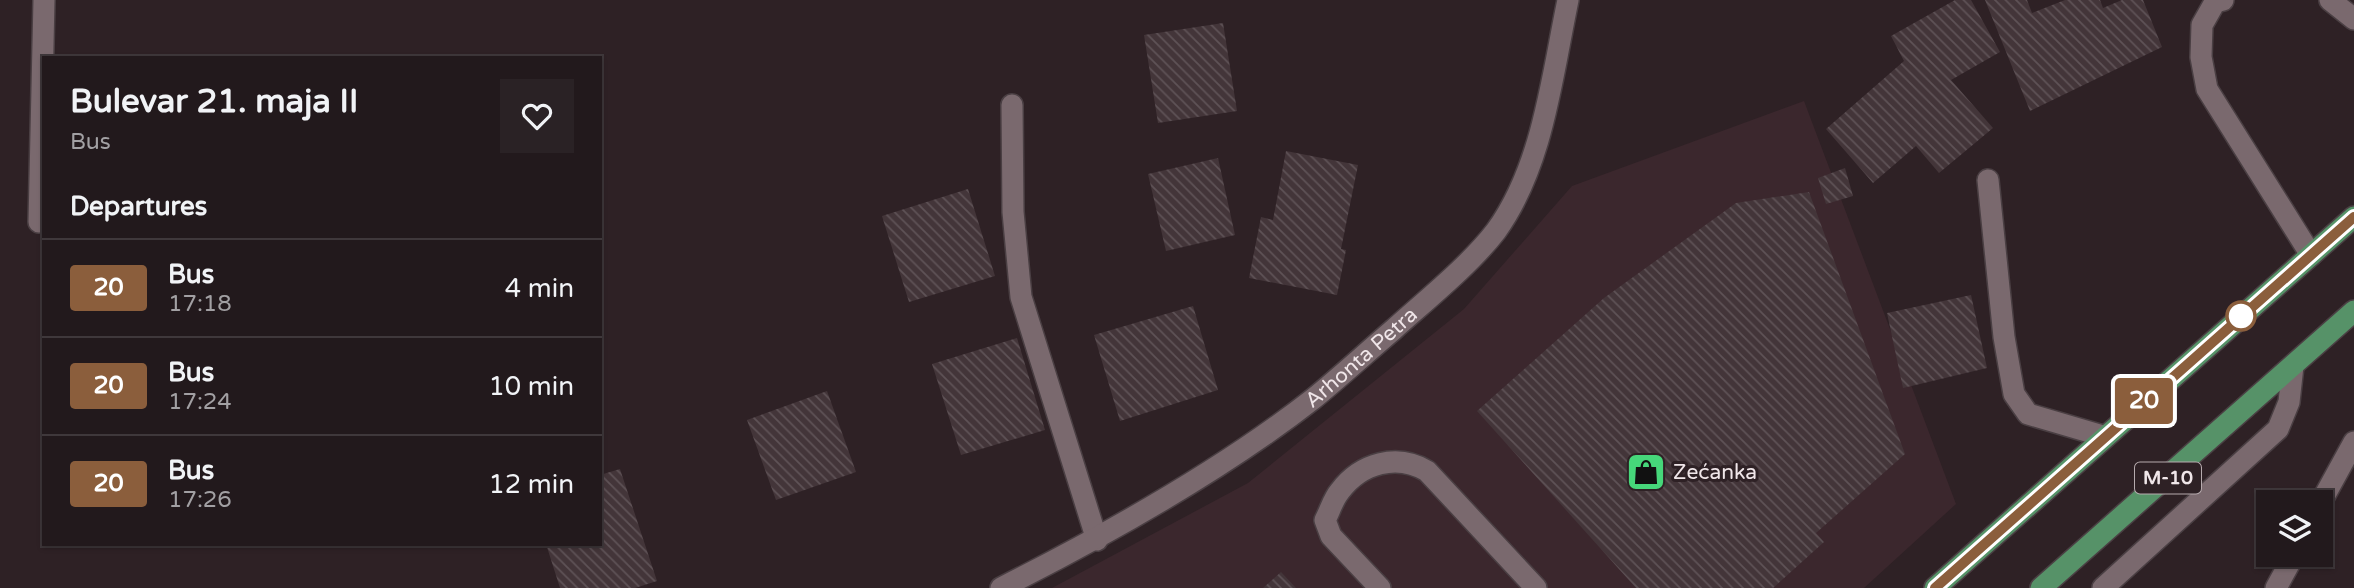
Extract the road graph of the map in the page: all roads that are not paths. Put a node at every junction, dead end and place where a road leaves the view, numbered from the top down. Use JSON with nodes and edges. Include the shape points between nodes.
{"nodes":[{"id":1,"x":44,"y":0,"type":"edge"},
{"id":2,"x":1568,"y":0,"type":"edge"},
{"id":3,"x":2223,"y":0,"type":"edge"},
{"id":4,"x":2330,"y":0,"type":"edge"},
{"id":5,"x":2354,"y":19,"type":"edge"},
{"id":6,"x":43,"y":56,"type":"edge"},
{"id":7,"x":42,"y":89,"type":"edge"},
{"id":8,"x":1012,"y":105,"type":"dead end"},
{"id":9,"x":1988,"y":180,"type":"dead end"},
{"id":10,"x":2354,"y":217,"type":"edge"},
{"id":11,"x":39,"y":222,"type":"dead end"},
{"id":12,"x":2311,"y":256,"type":"junction"},
{"id":13,"x":2354,"y":311,"type":"edge"},
{"id":14,"x":2293,"y":366,"type":"junction"},
{"id":15,"x":2104,"y":436,"type":"junction"},
{"id":16,"x":2354,"y":442,"type":"edge"},
{"id":17,"x":2328,"y":490,"type":"edge"},
{"id":18,"x":1097,"y":540,"type":"junction"},
{"id":19,"x":2287,"y":567,"type":"edge"},
{"id":20,"x":1002,"y":588,"type":"edge"},
{"id":21,"x":1380,"y":588,"type":"edge"},
{"id":22,"x":1536,"y":588,"type":"edge"},
{"id":23,"x":1936,"y":588,"type":"edge"},
{"id":24,"x":2041,"y":588,"type":"edge"},
{"id":25,"x":2103,"y":588,"type":"edge"},
{"id":26,"x":2276,"y":588,"type":"edge"}],
"edges":[{"from":1,"to":6,"type":"street"},
{"from":2,"to":18,"type":"street","name":"Arhonta Petra","via":[[1540,129],[1521,185],[1496,231],[1433,295],[1312,399]]},
{"from":3,"to":12,"type":"street","via":[[2215,2],[2202,25],[2207,89]]},
{"from":4,"to":5,"type":"street"},
{"from":7,"to":11,"type":"street"},
{"from":8,"to":18,"type":"street","via":[[1013,212],[1021,297]]},
{"from":9,"to":15,"type":"street","via":[[2014,394],[2028,414]]},
{"from":10,"to":12,"type":"main road"},
{"from":12,"to":15,"type":"main road"},
{"from":13,"to":14,"type":"main road","number":"M-10"},
{"from":14,"to":24,"type":"main road","number":"M-10"},
{"from":14,"to":25,"type":"street","via":[[2289,402],[2278,429]]},
{"from":15,"to":23,"type":"main road"},
{"from":16,"to":17,"type":"street"},
{"from":18,"to":20,"type":"street","name":"Arhonta Petra"},
{"from":19,"to":26,"type":"street"},
{"from":21,"to":22,"type":"street","via":[[1331,536],[1325,520],[1339,491],[1361,471],[1385,462],[1411,462],[1427,471]]}]}
